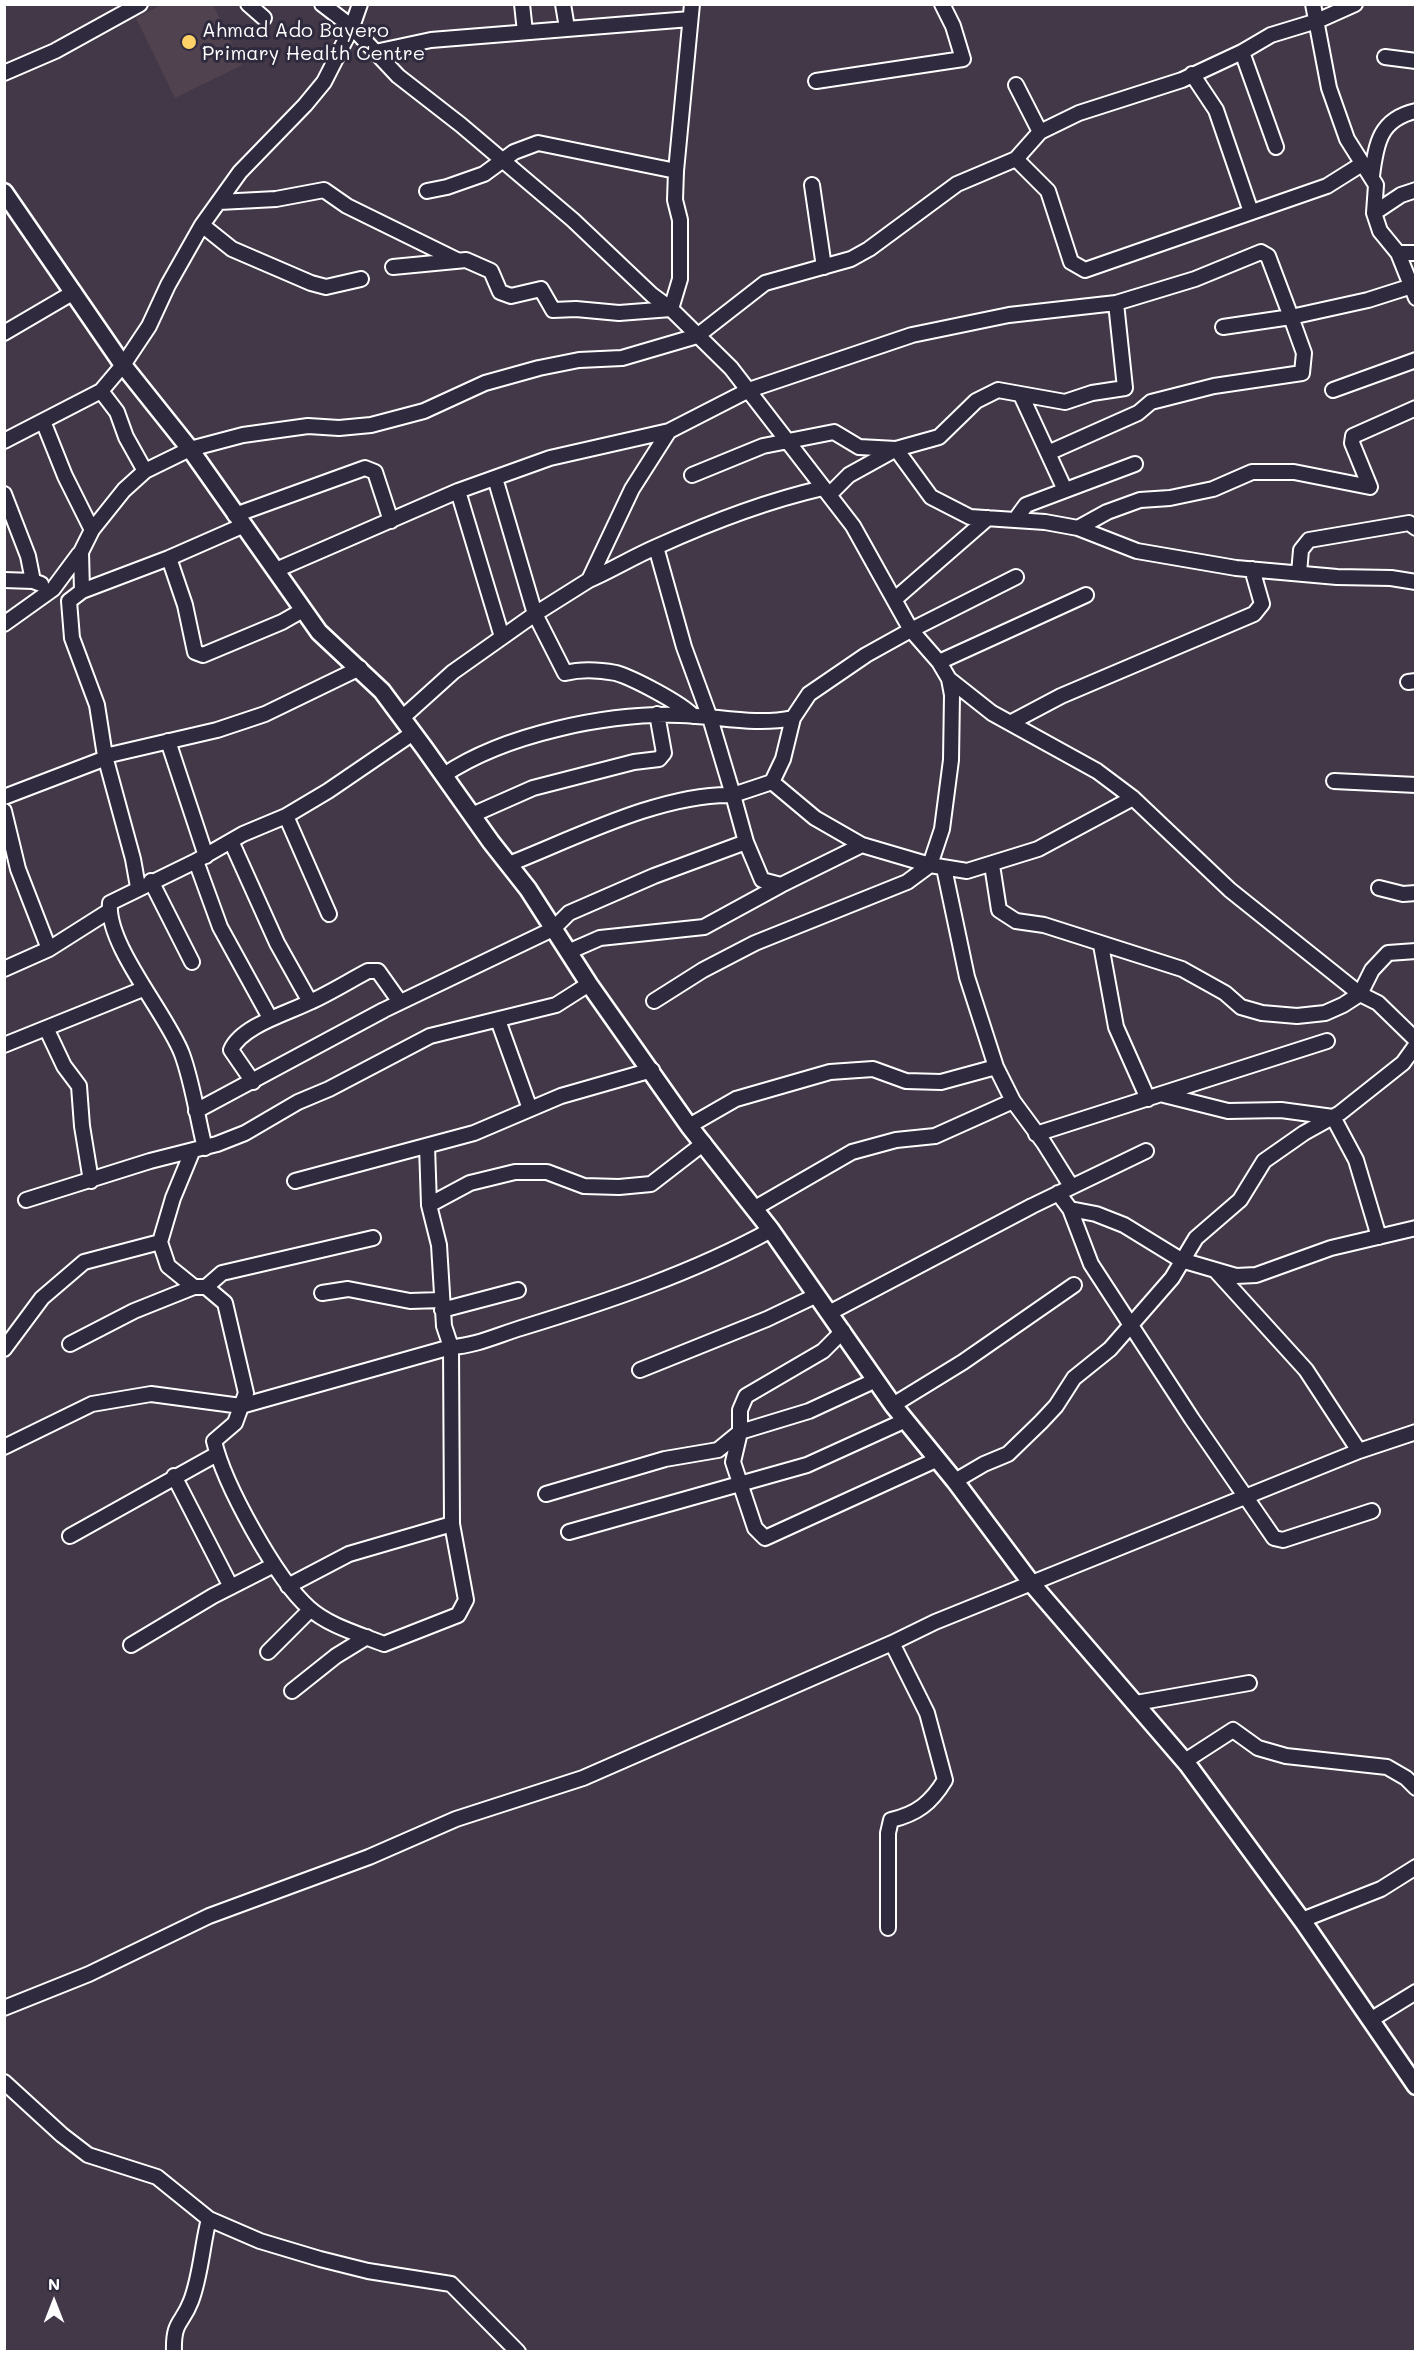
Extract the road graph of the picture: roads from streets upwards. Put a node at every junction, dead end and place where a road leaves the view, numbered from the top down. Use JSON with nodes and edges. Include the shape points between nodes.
{"nodes":[{"id":1,"x":140,"y":4,"type":"edge"},
{"id":2,"x":248,"y":4,"type":"edge"},
{"id":3,"x":322,"y":4,"type":"edge"},
{"id":4,"x":360,"y":4,"type":"edge"},
{"id":5,"x":522,"y":4,"type":"edge"},
{"id":6,"x":563,"y":4,"type":"edge"},
{"id":7,"x":942,"y":4,"type":"edge"},
{"id":8,"x":1313,"y":4,"type":"edge"},
{"id":9,"x":1355,"y":4,"type":"edge"},
{"id":10,"x":1335,"y":8,"type":"edge"},
{"id":11,"x":691,"y":11,"type":"edge"},
{"id":12,"x":264,"y":18,"type":"dead end"},
{"id":13,"x":1317,"y":21,"type":"junction"},
{"id":14,"x":352,"y":27,"type":"junction"},
{"id":15,"x":567,"y":28,"type":"junction"},
{"id":16,"x":525,"y":32,"type":"junction"},
{"id":17,"x":375,"y":52,"type":"junction"},
{"id":18,"x":1242,"y":52,"type":"junction"},
{"id":19,"x":1385,"y":57,"type":"dead end"},
{"id":20,"x":1416,"y":61,"type":"edge"},
{"id":21,"x":4,"y":73,"type":"edge"},
{"id":22,"x":1192,"y":74,"type":"junction"},
{"id":23,"x":816,"y":81,"type":"dead end"},
{"id":24,"x":1016,"y":85,"type":"dead end"},
{"id":25,"x":1416,"y":111,"type":"edge"},
{"id":26,"x":1040,"y":132,"type":"junction"},
{"id":27,"x":1276,"y":147,"type":"dead end"},
{"id":28,"x":502,"y":159,"type":"junction"},
{"id":29,"x":1016,"y":159,"type":"junction"},
{"id":30,"x":1362,"y":164,"type":"junction"},
{"id":31,"x":676,"y":171,"type":"junction"},
{"id":32,"x":1372,"y":176,"type":"junction"},
{"id":33,"x":812,"y":185,"type":"dead end"},
{"id":34,"x":427,"y":190,"type":"dead end"},
{"id":35,"x":1416,"y":190,"type":"edge"},
{"id":36,"x":4,"y":192,"type":"edge"},
{"id":37,"x":219,"y":201,"type":"junction"},
{"id":38,"x":1251,"y":212,"type":"junction"},
{"id":39,"x":1374,"y":213,"type":"junction"},
{"id":40,"x":202,"y":225,"type":"junction"},
{"id":41,"x":1398,"y":253,"type":"junction"},
{"id":42,"x":1416,"y":253,"type":"edge"},
{"id":43,"x":457,"y":260,"type":"junction"},
{"id":44,"x":393,"y":267,"type":"dead end"},
{"id":45,"x":824,"y":267,"type":"junction"},
{"id":46,"x":361,"y":279,"type":"dead end"},
{"id":47,"x":74,"y":292,"type":"junction"},
{"id":48,"x":1414,"y":292,"type":"edge"},
{"id":49,"x":1116,"y":303,"type":"junction"},
{"id":50,"x":671,"y":309,"type":"junction"},
{"id":51,"x":1291,"y":316,"type":"junction"},
{"id":52,"x":1223,"y":327,"type":"dead end"},
{"id":53,"x":4,"y":333,"type":"edge"},
{"id":54,"x":697,"y":336,"type":"junction"},
{"id":55,"x":1416,"y":360,"type":"edge"},
{"id":56,"x":123,"y":366,"type":"junction"},
{"id":57,"x":749,"y":390,"type":"junction"},
{"id":58,"x":1333,"y":390,"type":"dead end"},
{"id":59,"x":101,"y":392,"type":"junction"},
{"id":60,"x":1021,"y":394,"type":"junction"},
{"id":61,"x":1416,"y":408,"type":"edge"},
{"id":62,"x":43,"y":421,"type":"junction"},
{"id":63,"x":669,"y":430,"type":"junction"},
{"id":64,"x":4,"y":441,"type":"edge"},
{"id":65,"x":789,"y":442,"type":"junction"},
{"id":66,"x":190,"y":449,"type":"junction"},
{"id":67,"x":896,"y":449,"type":"junction"},
{"id":68,"x":1048,"y":453,"type":"junction"},
{"id":69,"x":1135,"y":464,"type":"dead end"},
{"id":70,"x":145,"y":471,"type":"junction"},
{"id":71,"x":692,"y":475,"type":"dead end"},
{"id":72,"x":495,"y":478,"type":"junction"},
{"id":73,"x":1065,"y":490,"type":"junction"},
{"id":74,"x":458,"y":491,"type":"junction"},
{"id":75,"x":826,"y":491,"type":"junction"},
{"id":76,"x":4,"y":494,"type":"edge"},
{"id":77,"x":988,"y":518,"type":"junction"},
{"id":78,"x":392,"y":520,"type":"junction"},
{"id":79,"x":1015,"y":520,"type":"junction"},
{"id":80,"x":238,"y":521,"type":"junction"},
{"id":81,"x":1078,"y":528,"type":"junction"},
{"id":82,"x":1416,"y":528,"type":"edge"},
{"id":83,"x":92,"y":530,"type":"junction"},
{"id":84,"x":656,"y":547,"type":"junction"},
{"id":85,"x":81,"y":552,"type":"junction"},
{"id":86,"x":169,"y":558,"type":"junction"},
{"id":87,"x":1252,"y":569,"type":"junction"},
{"id":88,"x":276,"y":570,"type":"junction"},
{"id":89,"x":1299,"y":573,"type":"junction"},
{"id":90,"x":1016,"y":577,"type":"dead end"},
{"id":91,"x":4,"y":580,"type":"edge"},
{"id":92,"x":590,"y":580,"type":"junction"},
{"id":93,"x":33,"y":581,"type":"junction"},
{"id":94,"x":1416,"y":582,"type":"edge"},
{"id":95,"x":53,"y":589,"type":"junction"},
{"id":96,"x":82,"y":591,"type":"junction"},
{"id":97,"x":1086,"y":594,"type":"dead end"},
{"id":98,"x":895,"y":599,"type":"junction"},
{"id":99,"x":303,"y":610,"type":"junction"},
{"id":100,"x":535,"y":614,"type":"junction"},
{"id":101,"x":4,"y":624,"type":"edge"},
{"id":102,"x":911,"y":630,"type":"junction"},
{"id":103,"x":502,"y":637,"type":"junction"},
{"id":104,"x":939,"y":662,"type":"junction"},
{"id":105,"x":360,"y":668,"type":"junction"},
{"id":106,"x":949,"y":679,"type":"junction"},
{"id":107,"x":657,"y":714,"type":"junction"},
{"id":108,"x":693,"y":716,"type":"junction"},
{"id":109,"x":402,"y":718,"type":"junction"},
{"id":110,"x":710,"y":718,"type":"junction"},
{"id":111,"x":793,"y":718,"type":"junction"},
{"id":112,"x":1010,"y":723,"type":"junction"},
{"id":113,"x":413,"y":733,"type":"junction"},
{"id":114,"x":168,"y":741,"type":"junction"},
{"id":115,"x":106,"y":757,"type":"junction"},
{"id":116,"x":444,"y":775,"type":"junction"},
{"id":117,"x":1334,"y":781,"type":"dead end"},
{"id":118,"x":772,"y":782,"type":"junction"},
{"id":119,"x":1416,"y":785,"type":"edge"},
{"id":120,"x":733,"y":795,"type":"junction"},
{"id":121,"x":4,"y":797,"type":"edge"},
{"id":122,"x":1133,"y":798,"type":"junction"},
{"id":123,"x":4,"y":811,"type":"edge"},
{"id":124,"x":472,"y":815,"type":"junction"},
{"id":125,"x":286,"y":816,"type":"junction"},
{"id":126,"x":231,"y":841,"type":"junction"},
{"id":127,"x":746,"y":842,"type":"junction"},
{"id":128,"x":862,"y":845,"type":"junction"},
{"id":129,"x":9,"y":847,"type":"edge"},
{"id":130,"x":201,"y":858,"type":"junction"},
{"id":131,"x":509,"y":864,"type":"junction"},
{"id":132,"x":930,"y":865,"type":"junction"},
{"id":133,"x":992,"y":865,"type":"junction"},
{"id":134,"x":944,"y":867,"type":"junction"},
{"id":135,"x":145,"y":884,"type":"junction"},
{"id":136,"x":781,"y":885,"type":"junction"},
{"id":137,"x":1379,"y":888,"type":"dead end"},
{"id":138,"x":1416,"y":893,"type":"edge"},
{"id":139,"x":109,"y":911,"type":"junction"},
{"id":140,"x":329,"y":914,"type":"dead end"},
{"id":141,"x":553,"y":929,"type":"junction"},
{"id":142,"x":1101,"y":945,"type":"junction"},
{"id":143,"x":49,"y":949,"type":"junction"},
{"id":144,"x":1416,"y":951,"type":"edge"},
{"id":145,"x":568,"y":952,"type":"junction"},
{"id":146,"x":192,"y":963,"type":"dead end"},
{"id":147,"x":4,"y":969,"type":"edge"},
{"id":148,"x":589,"y":984,"type":"junction"},
{"id":149,"x":143,"y":989,"type":"junction"},
{"id":150,"x":1360,"y":994,"type":"junction"},
{"id":151,"x":654,"y":1001,"type":"dead end"},
{"id":152,"x":310,"y":1002,"type":"junction"},
{"id":153,"x":400,"y":1002,"type":"junction"},
{"id":154,"x":270,"y":1018,"type":"junction"},
{"id":155,"x":498,"y":1020,"type":"junction"},
{"id":156,"x":47,"y":1030,"type":"junction"},
{"id":157,"x":1416,"y":1040,"type":"edge"},
{"id":158,"x":1327,"y":1041,"type":"dead end"},
{"id":159,"x":4,"y":1045,"type":"edge"},
{"id":160,"x":1416,"y":1045,"type":"edge"},
{"id":161,"x":996,"y":1067,"type":"junction"},
{"id":162,"x":652,"y":1070,"type":"junction"},
{"id":163,"x":253,"y":1082,"type":"junction"},
{"id":164,"x":1162,"y":1095,"type":"junction"},
{"id":165,"x":1148,"y":1099,"type":"junction"},
{"id":166,"x":1013,"y":1101,"type":"junction"},
{"id":167,"x":530,"y":1109,"type":"junction"},
{"id":168,"x":196,"y":1111,"type":"junction"},
{"id":169,"x":1333,"y":1117,"type":"junction"},
{"id":170,"x":689,"y":1126,"type":"junction"},
{"id":171,"x":1036,"y":1134,"type":"junction"},
{"id":172,"x":704,"y":1143,"type":"junction"},
{"id":173,"x":427,"y":1146,"type":"junction"},
{"id":174,"x":199,"y":1150,"type":"junction"},
{"id":175,"x":1146,"y":1151,"type":"dead end"},
{"id":176,"x":91,"y":1181,"type":"junction"},
{"id":177,"x":296,"y":1181,"type":"dead end"},
{"id":178,"x":1071,"y":1186,"type":"junction"},
{"id":179,"x":1058,"y":1193,"type":"junction"},
{"id":180,"x":26,"y":1200,"type":"dead end"},
{"id":181,"x":429,"y":1205,"type":"junction"},
{"id":182,"x":755,"y":1208,"type":"junction"},
{"id":183,"x":1070,"y":1209,"type":"junction"},
{"id":184,"x":1416,"y":1228,"type":"edge"},
{"id":185,"x":771,"y":1230,"type":"junction"},
{"id":186,"x":1379,"y":1237,"type":"junction"},
{"id":187,"x":373,"y":1238,"type":"dead end"},
{"id":188,"x":160,"y":1242,"type":"junction"},
{"id":189,"x":1181,"y":1260,"type":"junction"},
{"id":190,"x":1214,"y":1270,"type":"junction"},
{"id":191,"x":1074,"y":1285,"type":"dead end"},
{"id":192,"x":200,"y":1287,"type":"junction"},
{"id":193,"x":518,"y":1290,"type":"dead end"},
{"id":194,"x":322,"y":1293,"type":"dead end"},
{"id":195,"x":815,"y":1296,"type":"junction"},
{"id":196,"x":442,"y":1305,"type":"junction"},
{"id":197,"x":829,"y":1313,"type":"junction"},
{"id":198,"x":1129,"y":1324,"type":"junction"},
{"id":199,"x":843,"y":1331,"type":"junction"},
{"id":200,"x":70,"y":1344,"type":"dead end"},
{"id":201,"x":451,"y":1347,"type":"junction"},
{"id":202,"x":4,"y":1349,"type":"edge"},
{"id":203,"x":640,"y":1370,"type":"dead end"},
{"id":204,"x":876,"y":1380,"type":"junction"},
{"id":205,"x":893,"y":1405,"type":"junction"},
{"id":206,"x":241,"y":1406,"type":"junction"},
{"id":207,"x":906,"y":1420,"type":"junction"},
{"id":208,"x":740,"y":1432,"type":"junction"},
{"id":209,"x":1416,"y":1432,"type":"edge"},
{"id":210,"x":4,"y":1447,"type":"edge"},
{"id":211,"x":1359,"y":1451,"type":"junction"},
{"id":212,"x":217,"y":1454,"type":"junction"},
{"id":213,"x":936,"y":1460,"type":"junction"},
{"id":214,"x":174,"y":1476,"type":"junction"},
{"id":215,"x":955,"y":1482,"type":"junction"},
{"id":216,"x":740,"y":1483,"type":"junction"},
{"id":217,"x":546,"y":1494,"type":"dead end"},
{"id":218,"x":1248,"y":1497,"type":"junction"},
{"id":219,"x":1372,"y":1511,"type":"dead end"},
{"id":220,"x":452,"y":1524,"type":"junction"},
{"id":221,"x":569,"y":1532,"type":"dead end"},
{"id":222,"x":70,"y":1536,"type":"dead end"},
{"id":223,"x":274,"y":1566,"type":"junction"},
{"id":224,"x":1032,"y":1584,"type":"junction"},
{"id":225,"x":288,"y":1586,"type":"junction"},
{"id":226,"x":231,"y":1587,"type":"junction"},
{"id":227,"x":310,"y":1610,"type":"junction"},
{"id":228,"x":367,"y":1637,"type":"junction"},
{"id":229,"x":892,"y":1643,"type":"junction"},
{"id":230,"x":131,"y":1645,"type":"dead end"},
{"id":231,"x":268,"y":1652,"type":"dead end"},
{"id":232,"x":1249,"y":1683,"type":"dead end"},
{"id":233,"x":292,"y":1691,"type":"dead end"},
{"id":234,"x":1136,"y":1703,"type":"junction"},
{"id":235,"x":1185,"y":1761,"type":"junction"},
{"id":236,"x":1416,"y":1788,"type":"edge"},
{"id":237,"x":1416,"y":1867,"type":"edge"},
{"id":238,"x":1302,"y":1920,"type":"junction"},
{"id":239,"x":888,"y":1928,"type":"dead end"},
{"id":240,"x":1416,"y":1992,"type":"edge"},
{"id":241,"x":4,"y":2008,"type":"edge"},
{"id":242,"x":1372,"y":2019,"type":"junction"},
{"id":243,"x":4,"y":2082,"type":"edge"},
{"id":244,"x":1416,"y":2086,"type":"edge"},
{"id":245,"x":209,"y":2219,"type":"junction"},
{"id":246,"x":174,"y":2352,"type":"edge"},
{"id":247,"x":518,"y":2352,"type":"edge"}],
"edges":[{"from":1,"to":21,"type":"street","via":[[55,51]]},
{"from":2,"to":12,"type":"street"},
{"from":3,"to":14,"type":"street"},
{"from":4,"to":14,"type":"street"},
{"from":5,"to":16,"type":"street"},
{"from":6,"to":15,"type":"street"},
{"from":7,"to":23,"type":"street","via":[[963,59]]},
{"from":8,"to":13,"type":"street"},
{"from":9,"to":10,"type":"street"},
{"from":10,"to":13,"type":"street"},
{"from":11,"to":15,"type":"street"},
{"from":11,"to":31,"type":"street"},
{"from":13,"to":18,"type":"street","via":[[1271,35]]},
{"from":13,"to":30,"type":"street","via":[[1329,88],[1347,139]]},
{"from":14,"to":17,"type":"street"},
{"from":14,"to":37,"type":"street","via":[[324,82],[240,172]]},
{"from":15,"to":16,"type":"street"},
{"from":16,"to":17,"type":"street","via":[[431,39]]},
{"from":17,"to":28,"type":"street","via":[[398,76]]},
{"from":18,"to":22,"type":"street"},
{"from":18,"to":27,"type":"street"},
{"from":19,"to":20,"type":"street"},
{"from":22,"to":26,"type":"street"},
{"from":22,"to":38,"type":"street","via":[[1216,110]]},
{"from":24,"to":26,"type":"street"},
{"from":25,"to":32,"type":"street","via":[[1398,115],[1384,129]]},
{"from":26,"to":29,"type":"street"},
{"from":28,"to":31,"type":"street","via":[[538,143]]},
{"from":28,"to":34,"type":"street","via":[[484,174]]},
{"from":28,"to":50,"type":"street"},
{"from":29,"to":38,"type":"street","via":[[1048,191],[1071,262],[1085,270]]},
{"from":29,"to":45,"type":"street","via":[[957,184],[869,249]]},
{"from":30,"to":32,"type":"street"},
{"from":30,"to":38,"type":"street","via":[[1327,186]]},
{"from":31,"to":50,"type":"street","via":[[681,262]]},
{"from":32,"to":39,"type":"street","via":[[1377,193]]},
{"from":33,"to":45,"type":"street"},
{"from":35,"to":39,"type":"street"},
{"from":36,"to":47,"type":"street"},
{"from":37,"to":40,"type":"street"},
{"from":37,"to":43,"type":"street","via":[[276,199],[324,190],[347,206]]},
{"from":39,"to":41,"type":"street","via":[[1380,231]]},
{"from":40,"to":46,"type":"street","via":[[232,249],[311,283],[326,287]]},
{"from":40,"to":56,"type":"street","via":[[149,326]]},
{"from":41,"to":42,"type":"street"},
{"from":41,"to":48,"type":"street"},
{"from":43,"to":44,"type":"street"},
{"from":43,"to":50,"type":"street","via":[[491,271],[501,292],[512,296],[542,289],[553,310],[619,313]]},
{"from":45,"to":54,"type":"street","via":[[765,283]]},
{"from":47,"to":53,"type":"street"},
{"from":47,"to":56,"type":"street"},
{"from":48,"to":51,"type":"street"},
{"from":49,"to":51,"type":"street","via":[[1195,279],[1261,252],[1268,256]]},
{"from":49,"to":57,"type":"street","via":[[1009,315],[912,335]]},
{"from":49,"to":60,"type":"street","via":[[1125,388],[1065,402]]},
{"from":50,"to":54,"type":"street"},
{"from":51,"to":52,"type":"street"},
{"from":51,"to":68,"type":"street","via":[[1304,353],[1302,373],[1214,386],[1151,402],[1138,413]]},
{"from":54,"to":57,"type":"street"},
{"from":54,"to":66,"type":"street","via":[[622,358],[579,360],[539,368],[485,383],[424,411],[371,425],[308,426],[243,435]]},
{"from":55,"to":58,"type":"street"},
{"from":56,"to":59,"type":"street"},
{"from":56,"to":66,"type":"street"},
{"from":57,"to":63,"type":"street"},
{"from":57,"to":65,"type":"street"},
{"from":59,"to":62,"type":"street"},
{"from":59,"to":70,"type":"street","via":[[117,411]]},
{"from":60,"to":67,"type":"street","via":[[998,390],[976,401],[939,437]]},
{"from":60,"to":68,"type":"street"},
{"from":61,"to":81,"type":"street","via":[[1353,436],[1352,443],[1370,487],[1294,472],[1252,472],[1213,489],[1140,500]]},
{"from":62,"to":64,"type":"street"},
{"from":62,"to":83,"type":"street"},
{"from":63,"to":72,"type":"street","via":[[550,458]]},
{"from":63,"to":92,"type":"street","via":[[632,489]]},
{"from":65,"to":67,"type":"street","via":[[834,432],[859,447]]},
{"from":65,"to":71,"type":"street","via":[[763,446]]},
{"from":65,"to":75,"type":"street"},
{"from":66,"to":70,"type":"street"},
{"from":66,"to":80,"type":"street"},
{"from":67,"to":75,"type":"street"},
{"from":67,"to":77,"type":"street","via":[[931,497],[970,517]]},
{"from":68,"to":73,"type":"street"},
{"from":69,"to":73,"type":"street"},
{"from":70,"to":83,"type":"street"},
{"from":72,"to":74,"type":"street"},
{"from":72,"to":100,"type":"street"},
{"from":73,"to":79,"type":"street","via":[[1026,505]]},
{"from":74,"to":78,"type":"street"},
{"from":74,"to":103,"type":"street"},
{"from":75,"to":84,"type":"street","via":[[782,498]]},
{"from":75,"to":98,"type":"street","via":[[853,526]]},
{"from":76,"to":93,"type":"street"},
{"from":77,"to":79,"type":"street"},
{"from":77,"to":98,"type":"street"},
{"from":78,"to":80,"type":"street","via":[[375,472],[365,468]]},
{"from":78,"to":88,"type":"street"},
{"from":79,"to":81,"type":"street"},
{"from":80,"to":86,"type":"street"},
{"from":80,"to":88,"type":"street"},
{"from":81,"to":87,"type":"street","via":[[1137,551]]},
{"from":82,"to":89,"type":"street","via":[[1409,524],[1309,540],[1301,550]]},
{"from":83,"to":85,"type":"street"},
{"from":84,"to":92,"type":"street"},
{"from":84,"to":110,"type":"street","via":[[684,647]]},
{"from":85,"to":95,"type":"street"},
{"from":85,"to":96,"type":"street"},
{"from":86,"to":96,"type":"street"},
{"from":86,"to":99,"type":"street","via":[[195,652],[203,655]]},
{"from":87,"to":89,"type":"street"},
{"from":87,"to":112,"type":"street","via":[[1262,604],[1254,614],[1061,696]]},
{"from":88,"to":99,"type":"street"},
{"from":89,"to":94,"type":"street"},
{"from":90,"to":102,"type":"street"},
{"from":91,"to":93,"type":"street"},
{"from":92,"to":100,"type":"street"},
{"from":93,"to":95,"type":"street"},
{"from":95,"to":101,"type":"street"},
{"from":96,"to":115,"type":"street","via":[[69,602],[72,638],[97,705]]},
{"from":97,"to":104,"type":"street"},
{"from":98,"to":102,"type":"street"},
{"from":99,"to":105,"type":"street","via":[[319,632]]},
{"from":100,"to":103,"type":"street"},
{"from":100,"to":108,"type":"street","via":[[565,673],[578,670],[617,674],[683,705]]},
{"from":102,"to":104,"type":"street"},
{"from":102,"to":111,"type":"street","via":[[808,694]]},
{"from":103,"to":109,"type":"street","via":[[453,672]]},
{"from":104,"to":106,"type":"street"},
{"from":105,"to":109,"type":"street"},
{"from":105,"to":114,"type":"street","via":[[265,714]]},
{"from":106,"to":112,"type":"street"},
{"from":106,"to":132,"type":"street","via":[[951,760],[942,829]]},
{"from":107,"to":108,"type":"street"},
{"from":107,"to":116,"type":"street","via":[[606,718],[541,734],[463,762]]},
{"from":107,"to":124,"type":"street","via":[[664,753],[659,759],[533,788]]},
{"from":108,"to":110,"type":"street"},
{"from":109,"to":113,"type":"street"},
{"from":110,"to":111,"type":"street"},
{"from":110,"to":120,"type":"street"},
{"from":111,"to":118,"type":"street","via":[[783,759]]},
{"from":112,"to":122,"type":"street","via":[[1097,771]]},
{"from":113,"to":116,"type":"street"},
{"from":113,"to":125,"type":"street"},
{"from":114,"to":115,"type":"street"},
{"from":114,"to":130,"type":"street"},
{"from":115,"to":121,"type":"street"},
{"from":115,"to":135,"type":"street"},
{"from":116,"to":124,"type":"street"},
{"from":117,"to":119,"type":"street"},
{"from":118,"to":120,"type":"street"},
{"from":118,"to":128,"type":"street","via":[[815,818]]},
{"from":120,"to":127,"type":"street"},
{"from":120,"to":131,"type":"street","via":[[710,794],[630,815]]},
{"from":122,"to":133,"type":"street","via":[[1038,849]]},
{"from":122,"to":150,"type":"street","via":[[1230,890]]},
{"from":123,"to":129,"type":"street"},
{"from":124,"to":131,"type":"street"},
{"from":125,"to":126,"type":"street"},
{"from":125,"to":140,"type":"street"},
{"from":126,"to":130,"type":"street"},
{"from":126,"to":152,"type":"street","via":[[277,943]]},
{"from":127,"to":136,"type":"street","via":[[762,880]]},
{"from":127,"to":141,"type":"street","via":[[569,913]]},
{"from":128,"to":132,"type":"street"},
{"from":128,"to":136,"type":"street"},
{"from":129,"to":143,"type":"street"},
{"from":130,"to":135,"type":"street"},
{"from":130,"to":154,"type":"street","via":[[220,927]]},
{"from":131,"to":141,"type":"street"},
{"from":132,"to":134,"type":"street"},
{"from":132,"to":151,"type":"street","via":[[907,882],[755,943]]},
{"from":133,"to":134,"type":"street","via":[[967,871]]},
{"from":133,"to":142,"type":"street","via":[[999,910],[1016,921],[1044,925]]},
{"from":134,"to":161,"type":"street","via":[[967,977]]},
{"from":135,"to":139,"type":"street","via":[[110,903]]},
{"from":135,"to":146,"type":"street"},
{"from":136,"to":145,"type":"street","via":[[704,927],[600,938]]},
{"from":137,"to":138,"type":"street"},
{"from":139,"to":143,"type":"street"},
{"from":139,"to":149,"type":"street"},
{"from":141,"to":145,"type":"street"},
{"from":141,"to":153,"type":"street"},
{"from":142,"to":150,"type":"street","via":[[1182,969],[1225,993],[1241,1007],[1262,1013],[1325,1013]]},
{"from":142,"to":165,"type":"street","via":[[1116,1027]]},
{"from":143,"to":147,"type":"street"},
{"from":144,"to":150,"type":"street","via":[[1388,953],[1372,970]]},
{"from":145,"to":148,"type":"street"},
{"from":148,"to":155,"type":"street","via":[[556,1005]]},
{"from":148,"to":162,"type":"street"},
{"from":149,"to":156,"type":"street"},
{"from":149,"to":168,"type":"street","via":[[182,1053]]},
{"from":150,"to":157,"type":"street","via":[[1378,1003]]},
{"from":152,"to":153,"type":"street","via":[[368,971],[378,971]]},
{"from":152,"to":154,"type":"street"},
{"from":153,"to":163,"type":"street"},
{"from":154,"to":163,"type":"street","via":[[234,1043],[231,1050]]},
{"from":155,"to":167,"type":"street"},
{"from":155,"to":174,"type":"street","via":[[430,1036],[245,1133]]},
{"from":156,"to":159,"type":"street"},
{"from":156,"to":176,"type":"street","via":[[64,1066],[79,1086]]},
{"from":158,"to":164,"type":"street"},
{"from":160,"to":169,"type":"street","via":[[1403,1063]]},
{"from":161,"to":166,"type":"street"},
{"from":161,"to":170,"type":"street","via":[[941,1082],[906,1081],[873,1069],[830,1072],[736,1100]]},
{"from":162,"to":167,"type":"street"},
{"from":162,"to":170,"type":"street"},
{"from":163,"to":168,"type":"street"},
{"from":164,"to":165,"type":"street"},
{"from":164,"to":169,"type":"street","via":[[1228,1111],[1281,1110]]},
{"from":165,"to":171,"type":"street"},
{"from":166,"to":171,"type":"street"},
{"from":166,"to":182,"type":"street","via":[[935,1136],[896,1140],[852,1152]]},
{"from":167,"to":173,"type":"street","via":[[474,1133]]},
{"from":168,"to":174,"type":"street"},
{"from":169,"to":186,"type":"street","via":[[1356,1160]]},
{"from":169,"to":189,"type":"street","via":[[1264,1161],[1240,1200],[1196,1238]]},
{"from":170,"to":172,"type":"street"},
{"from":171,"to":178,"type":"street"},
{"from":172,"to":181,"type":"street","via":[[651,1184],[584,1186],[547,1173],[515,1173],[470,1183]]},
{"from":172,"to":182,"type":"street"},
{"from":173,"to":177,"type":"street"},
{"from":173,"to":181,"type":"street"},
{"from":174,"to":176,"type":"street"},
{"from":174,"to":188,"type":"street","via":[[173,1198]]},
{"from":175,"to":178,"type":"street"},
{"from":176,"to":180,"type":"street"},
{"from":178,"to":179,"type":"street"},
{"from":179,"to":183,"type":"street"},
{"from":179,"to":197,"type":"street"},
{"from":181,"to":196,"type":"street","via":[[439,1245]]},
{"from":182,"to":185,"type":"street"},
{"from":183,"to":189,"type":"street","via":[[1124,1225]]},
{"from":183,"to":198,"type":"street","via":[[1091,1264]]},
{"from":184,"to":186,"type":"street"},
{"from":185,"to":195,"type":"street"},
{"from":185,"to":201,"type":"street","via":[[705,1262],[583,1309]]},
{"from":186,"to":190,"type":"street","via":[[1331,1248],[1256,1275],[1236,1276]]},
{"from":187,"to":192,"type":"street","via":[[222,1273]]},
{"from":188,"to":192,"type":"street","via":[[168,1266]]},
{"from":188,"to":202,"type":"street","via":[[84,1262],[42,1298]]},
{"from":189,"to":190,"type":"street"},
{"from":189,"to":198,"type":"street","via":[[1172,1278]]},
{"from":190,"to":211,"type":"street","via":[[1306,1370]]},
{"from":191,"to":205,"type":"street"},
{"from":192,"to":200,"type":"street","via":[[134,1311]]},
{"from":192,"to":206,"type":"street","via":[[225,1303],[246,1393]]},
{"from":193,"to":196,"type":"street"},
{"from":194,"to":196,"type":"street","via":[[348,1289]]},
{"from":195,"to":197,"type":"street"},
{"from":195,"to":203,"type":"street"},
{"from":196,"to":201,"type":"street"},
{"from":197,"to":199,"type":"street"},
{"from":198,"to":215,"type":"street","via":[[1110,1349],[1074,1378],[1056,1406],[1008,1454]]},
{"from":198,"to":218,"type":"street"},
{"from":199,"to":204,"type":"street"},
{"from":199,"to":208,"type":"street","via":[[823,1351],[746,1396],[740,1410]]},
{"from":201,"to":206,"type":"street"},
{"from":201,"to":220,"type":"street"},
{"from":204,"to":205,"type":"street"},
{"from":204,"to":208,"type":"street","via":[[809,1411]]},
{"from":205,"to":207,"type":"street"},
{"from":206,"to":210,"type":"street","via":[[151,1394],[92,1404]]},
{"from":206,"to":212,"type":"street","via":[[235,1423],[214,1441]]},
{"from":207,"to":213,"type":"street"},
{"from":207,"to":216,"type":"street","via":[[807,1465]]},
{"from":208,"to":216,"type":"street","via":[[733,1462]]},
{"from":208,"to":217,"type":"street","via":[[718,1450],[665,1459]]},
{"from":209,"to":211,"type":"street"},
{"from":211,"to":218,"type":"street"},
{"from":212,"to":214,"type":"street"},
{"from":212,"to":223,"type":"street"},
{"from":213,"to":215,"type":"street"},
{"from":213,"to":216,"type":"street","via":[[765,1538],[755,1528]]},
{"from":214,"to":222,"type":"street"},
{"from":214,"to":226,"type":"street"},
{"from":215,"to":224,"type":"street"},
{"from":216,"to":221,"type":"street"},
{"from":218,"to":219,"type":"street","via":[[1274,1538],[1283,1540]]},
{"from":218,"to":224,"type":"street"},
{"from":220,"to":225,"type":"street","via":[[348,1554]]},
{"from":220,"to":228,"type":"street","via":[[466,1600],[458,1615],[384,1644]]},
{"from":223,"to":225,"type":"street"},
{"from":223,"to":226,"type":"street"},
{"from":224,"to":229,"type":"street"},
{"from":224,"to":234,"type":"street"},
{"from":225,"to":227,"type":"street"},
{"from":226,"to":230,"type":"street"},
{"from":227,"to":228,"type":"street"},
{"from":227,"to":231,"type":"street"},
{"from":228,"to":233,"type":"street"},
{"from":229,"to":239,"type":"street","via":[[927,1713],[945,1780],[933,1800],[909,1816],[891,1820]]},
{"from":229,"to":241,"type":"street","via":[[583,1778],[456,1819],[369,1857],[209,1916],[89,1974]]},
{"from":232,"to":234,"type":"street"},
{"from":234,"to":235,"type":"street"},
{"from":235,"to":236,"type":"street","via":[[1233,1730],[1258,1748],[1286,1756],[1387,1767]]},
{"from":235,"to":238,"type":"street"},
{"from":237,"to":238,"type":"street","via":[[1381,1888]]},
{"from":238,"to":242,"type":"street"},
{"from":240,"to":242,"type":"street"},
{"from":242,"to":244,"type":"street"},
{"from":243,"to":245,"type":"street","via":[[88,2155],[157,2177]]},
{"from":245,"to":246,"type":"street","via":[[191,2302],[173,2335]]},
{"from":245,"to":247,"type":"street","via":[[260,2241],[320,2259],[451,2284]]}]}
